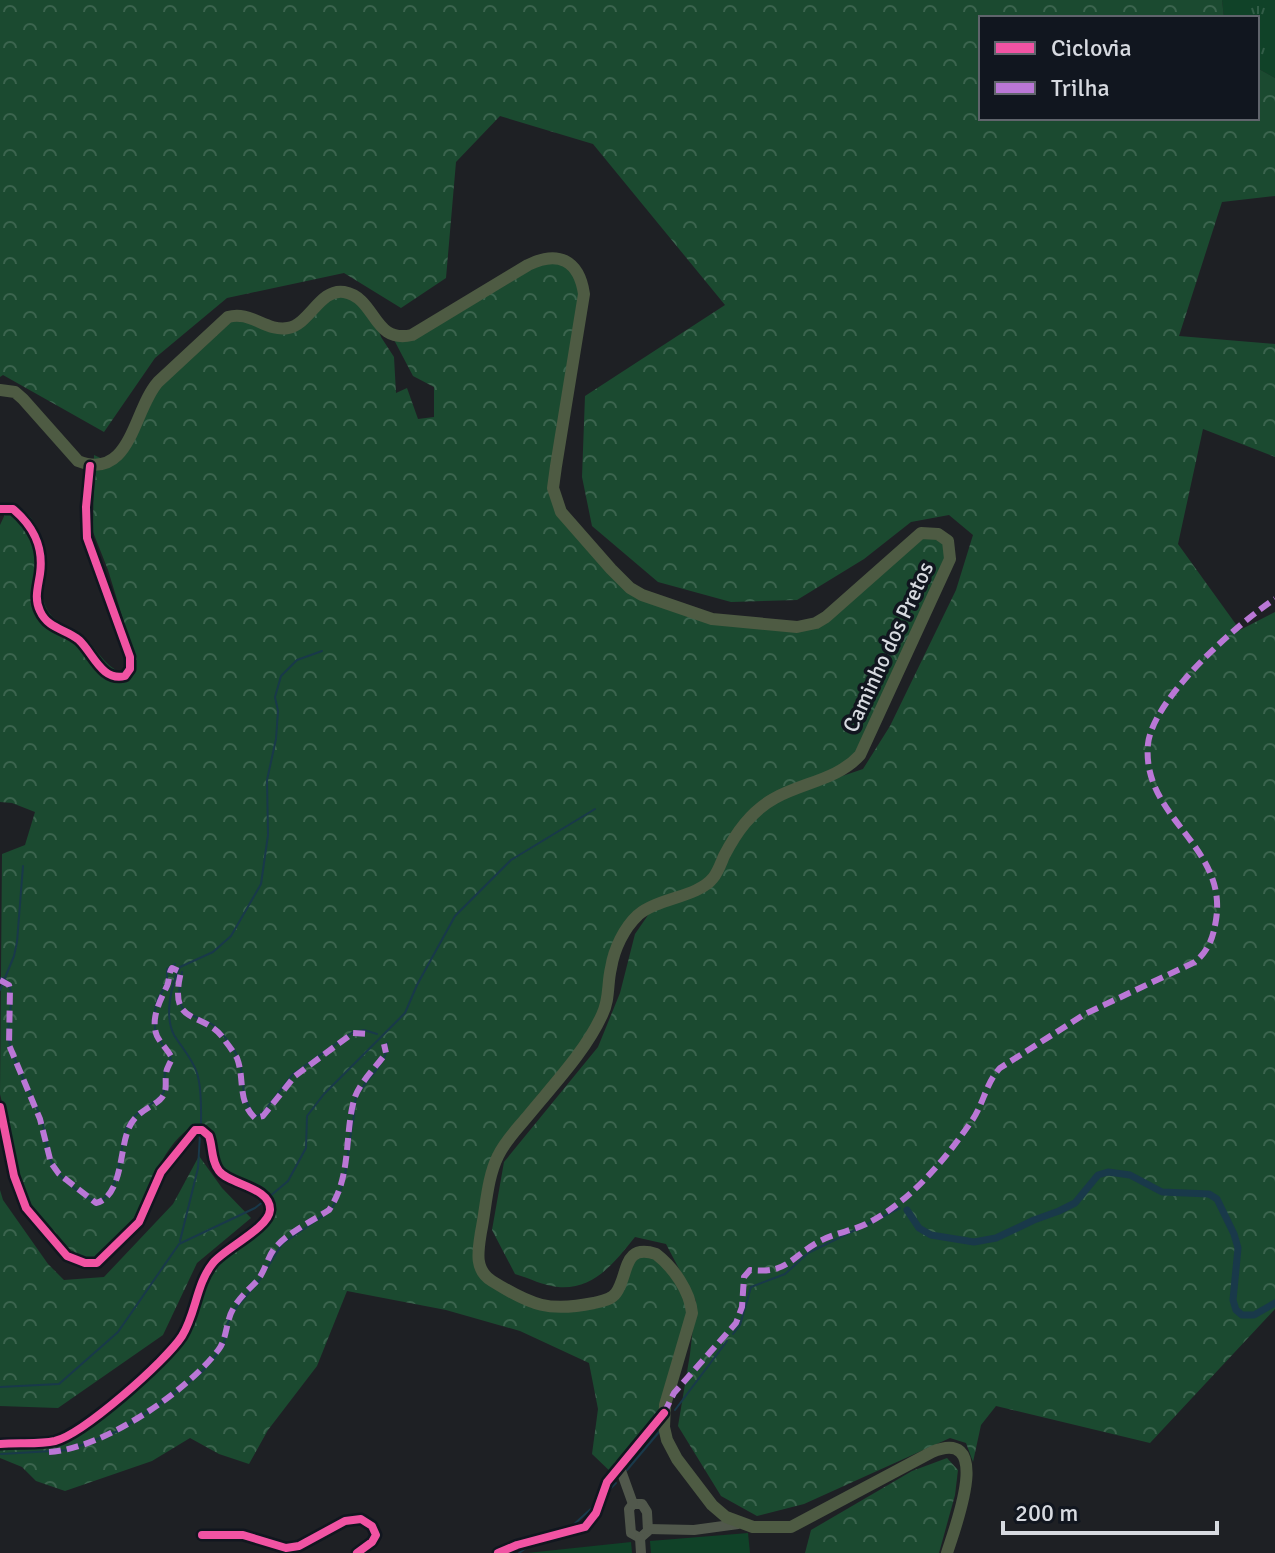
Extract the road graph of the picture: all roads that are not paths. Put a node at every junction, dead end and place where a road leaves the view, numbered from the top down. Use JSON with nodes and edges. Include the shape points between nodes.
{"nodes":[{"id":1,"x":0,"y":390,"type":"edge"},
{"id":2,"x":90,"y":466,"type":"junction"},
{"id":3,"x":0,"y":509,"type":"edge"},
{"id":4,"x":0,"y":1107,"type":"edge"},
{"id":5,"x":664,"y":1413,"type":"junction"},
{"id":6,"x":0,"y":1444,"type":"edge"},
{"id":7,"x":619,"y":1465,"type":"junction"},
{"id":8,"x":633,"y":1504,"type":"junction"},
{"id":9,"x":738,"y":1524,"type":"junction"},
{"id":10,"x":648,"y":1529,"type":"junction"},
{"id":11,"x":202,"y":1535,"type":"dead end"},
{"id":12,"x":640,"y":1538,"type":"junction"},
{"id":13,"x":357,"y":1553,"type":"edge"},
{"id":14,"x":498,"y":1553,"type":"edge"},
{"id":15,"x":641,"y":1553,"type":"edge"},
{"id":16,"x":947,"y":1553,"type":"edge"}],
"edges":[{"from":1,"to":2,"type":"main road","via":[[15,392],[78,461]]},
{"from":2,"to":3,"type":"street","via":[[87,538],[130,657],[125,676],[112,676],[80,641],[46,620],[37,599],[41,566],[34,531],[13,509]]},
{"from":2,"to":5,"type":"main road","name":"Caminho dos Pretos","via":[[118,457],[149,392],[228,317],[288,328],[330,294],[345,292],[363,302],[387,333],[402,337],[528,265],[559,258],[579,273],[584,294],[553,488],[568,522],[630,588],[712,619],[807,626],[826,617],[921,533],[948,541],[950,559],[860,755],[838,774],[761,808],[739,829],[713,879],[649,907],[628,925],[610,968],[609,993],[595,1028],[509,1138],[492,1171],[478,1260],[492,1281],[539,1305],[572,1307],[611,1297],[633,1255],[649,1251],[663,1259],[684,1288],[692,1313]]},
{"from":4,"to":6,"type":"street","via":[[26,1208],[67,1256],[85,1263],[97,1263],[139,1222],[161,1172],[197,1131],[211,1140],[220,1173],[269,1203],[269,1217],[213,1262],[181,1337],[140,1381],[70,1434]]},
{"from":5,"to":7,"type":"street"},
{"from":5,"to":9,"type":"main road","name":"Caminho dos Pretos","via":[[667,1440],[677,1459],[718,1511]]},
{"from":7,"to":8,"type":"street"},
{"from":7,"to":14,"type":"street","via":[[585,1527]]},
{"from":8,"to":10,"type":"street","via":[[644,1506]]},
{"from":8,"to":12,"type":"street","via":[[631,1533]]},
{"from":9,"to":10,"type":"street"},
{"from":9,"to":16,"type":"main road","via":[[791,1527],[947,1448],[966,1460],[968,1479]]},
{"from":10,"to":12,"type":"street"},
{"from":11,"to":13,"type":"street","via":[[259,1538],[286,1548],[361,1519],[376,1535]]},
{"from":12,"to":15,"type":"street"}]}
